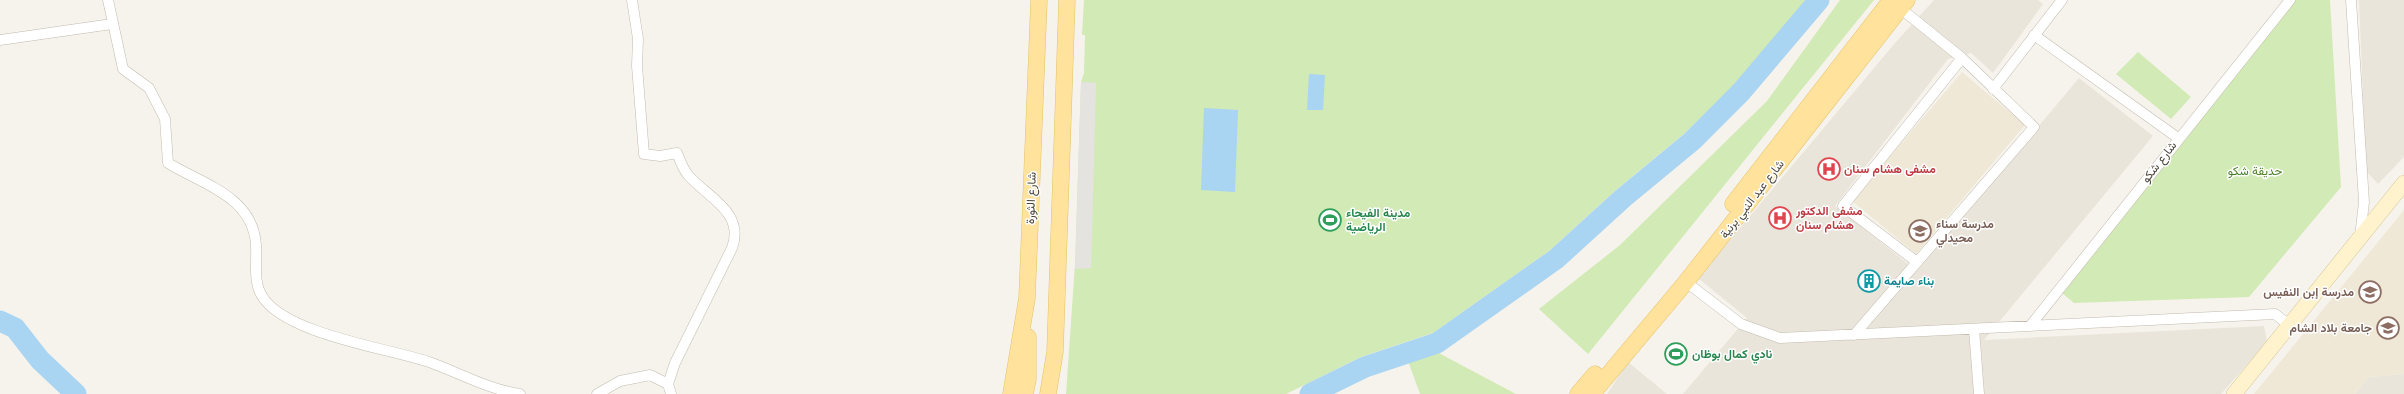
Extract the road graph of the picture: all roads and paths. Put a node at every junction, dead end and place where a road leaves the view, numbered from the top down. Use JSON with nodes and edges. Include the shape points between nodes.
{"nodes":[{"id":1,"x":108,"y":0,"type":"edge"},
{"id":2,"x":632,"y":0,"type":"edge"},
{"id":3,"x":1039,"y":0,"type":"edge"},
{"id":4,"x":1067,"y":0,"type":"edge"},
{"id":5,"x":2062,"y":0,"type":"edge"},
{"id":6,"x":2290,"y":0,"type":"edge"},
{"id":7,"x":2351,"y":0,"type":"edge"},
{"id":8,"x":1900,"y":3,"type":"edge"},
{"id":9,"x":112,"y":24,"type":"junction"},
{"id":10,"x":2034,"y":35,"type":"junction"},
{"id":11,"x":0,"y":40,"type":"edge"},
{"id":12,"x":1962,"y":58,"type":"junction"},
{"id":13,"x":1993,"y":89,"type":"junction"},
{"id":14,"x":2178,"y":138,"type":"junction"},
{"id":15,"x":2404,"y":183,"type":"edge"},
{"id":16,"x":2360,"y":238,"type":"junction"},
{"id":17,"x":1917,"y":262,"type":"junction"},
{"id":18,"x":1686,"y":282,"type":"junction"},
{"id":19,"x":1027,"y":298,"type":"junction"},
{"id":20,"x":2289,"y":325,"type":"junction"},
{"id":21,"x":2030,"y":326,"type":"junction"},
{"id":22,"x":1974,"y":329,"type":"junction"},
{"id":23,"x":1854,"y":335,"type":"junction"},
{"id":24,"x":669,"y":389,"type":"edge"},
{"id":25,"x":520,"y":394,"type":"edge"},
{"id":26,"x":597,"y":394,"type":"edge"},
{"id":27,"x":1011,"y":394,"type":"edge"},
{"id":28,"x":1025,"y":394,"type":"edge"},
{"id":29,"x":1048,"y":394,"type":"edge"},
{"id":30,"x":1578,"y":394,"type":"edge"},
{"id":31,"x":1592,"y":394,"type":"edge"},
{"id":32,"x":1979,"y":394,"type":"edge"},
{"id":33,"x":2234,"y":394,"type":"edge"}],
"edges":[{"from":1,"to":9,"type":"street"},
{"from":2,"to":24,"type":"street","via":[[638,39],[636,66],[644,154],[660,156],[677,153],[686,174],[721,205],[732,221],[736,237],[675,363]]},
{"from":3,"to":19,"type":"main road","name":"شارع الثورة"},
{"from":4,"to":29,"type":"main road","via":[[1055,352]]},
{"from":5,"to":10,"type":"street"},
{"from":6,"to":14,"type":"street","name":"شارع شكو"},
{"from":7,"to":16,"type":"street","via":[[2364,202]]},
{"from":8,"to":12,"type":"street"},
{"from":8,"to":18,"type":"main road","name":"شارع عبد النبي برنية"},
{"from":8,"to":30,"type":"main road","name":"شارع عبد النبي برنية","via":[[1680,274]]},
{"from":9,"to":11,"type":"street"},
{"from":9,"to":25,"type":"street","via":[[123,69],[149,88],[165,120],[168,163],[220,190],[242,210],[248,220],[256,239],[258,287],[270,305],[281,314],[315,331],[428,362],[492,388]]},
{"from":10,"to":13,"type":"street"},
{"from":10,"to":14,"type":"street"},
{"from":12,"to":13,"type":"street"},
{"from":12,"to":17,"type":"street","via":[[1843,206]]},
{"from":13,"to":17,"type":"street","via":[[2034,127]]},
{"from":14,"to":21,"type":"street","name":"شارع شكو"},
{"from":15,"to":16,"type":"main road"},
{"from":16,"to":20,"type":"main road"},
{"from":17,"to":23,"type":"street"},
{"from":18,"to":23,"type":"street","via":[[1741,324],[1780,338]]},
{"from":18,"to":31,"type":"main road","name":"شارع عبد النبي برنية"},
{"from":19,"to":27,"type":"main road","name":"شارع الثورة"},
{"from":19,"to":28,"type":"main road","via":[[1029,359]]},
{"from":20,"to":21,"type":"street","via":[[2275,314]]},
{"from":20,"to":33,"type":"main road"},
{"from":21,"to":22,"type":"street"},
{"from":22,"to":23,"type":"street"},
{"from":22,"to":32,"type":"street"},
{"from":24,"to":26,"type":"street","via":[[650,375],[620,382]]}]}
